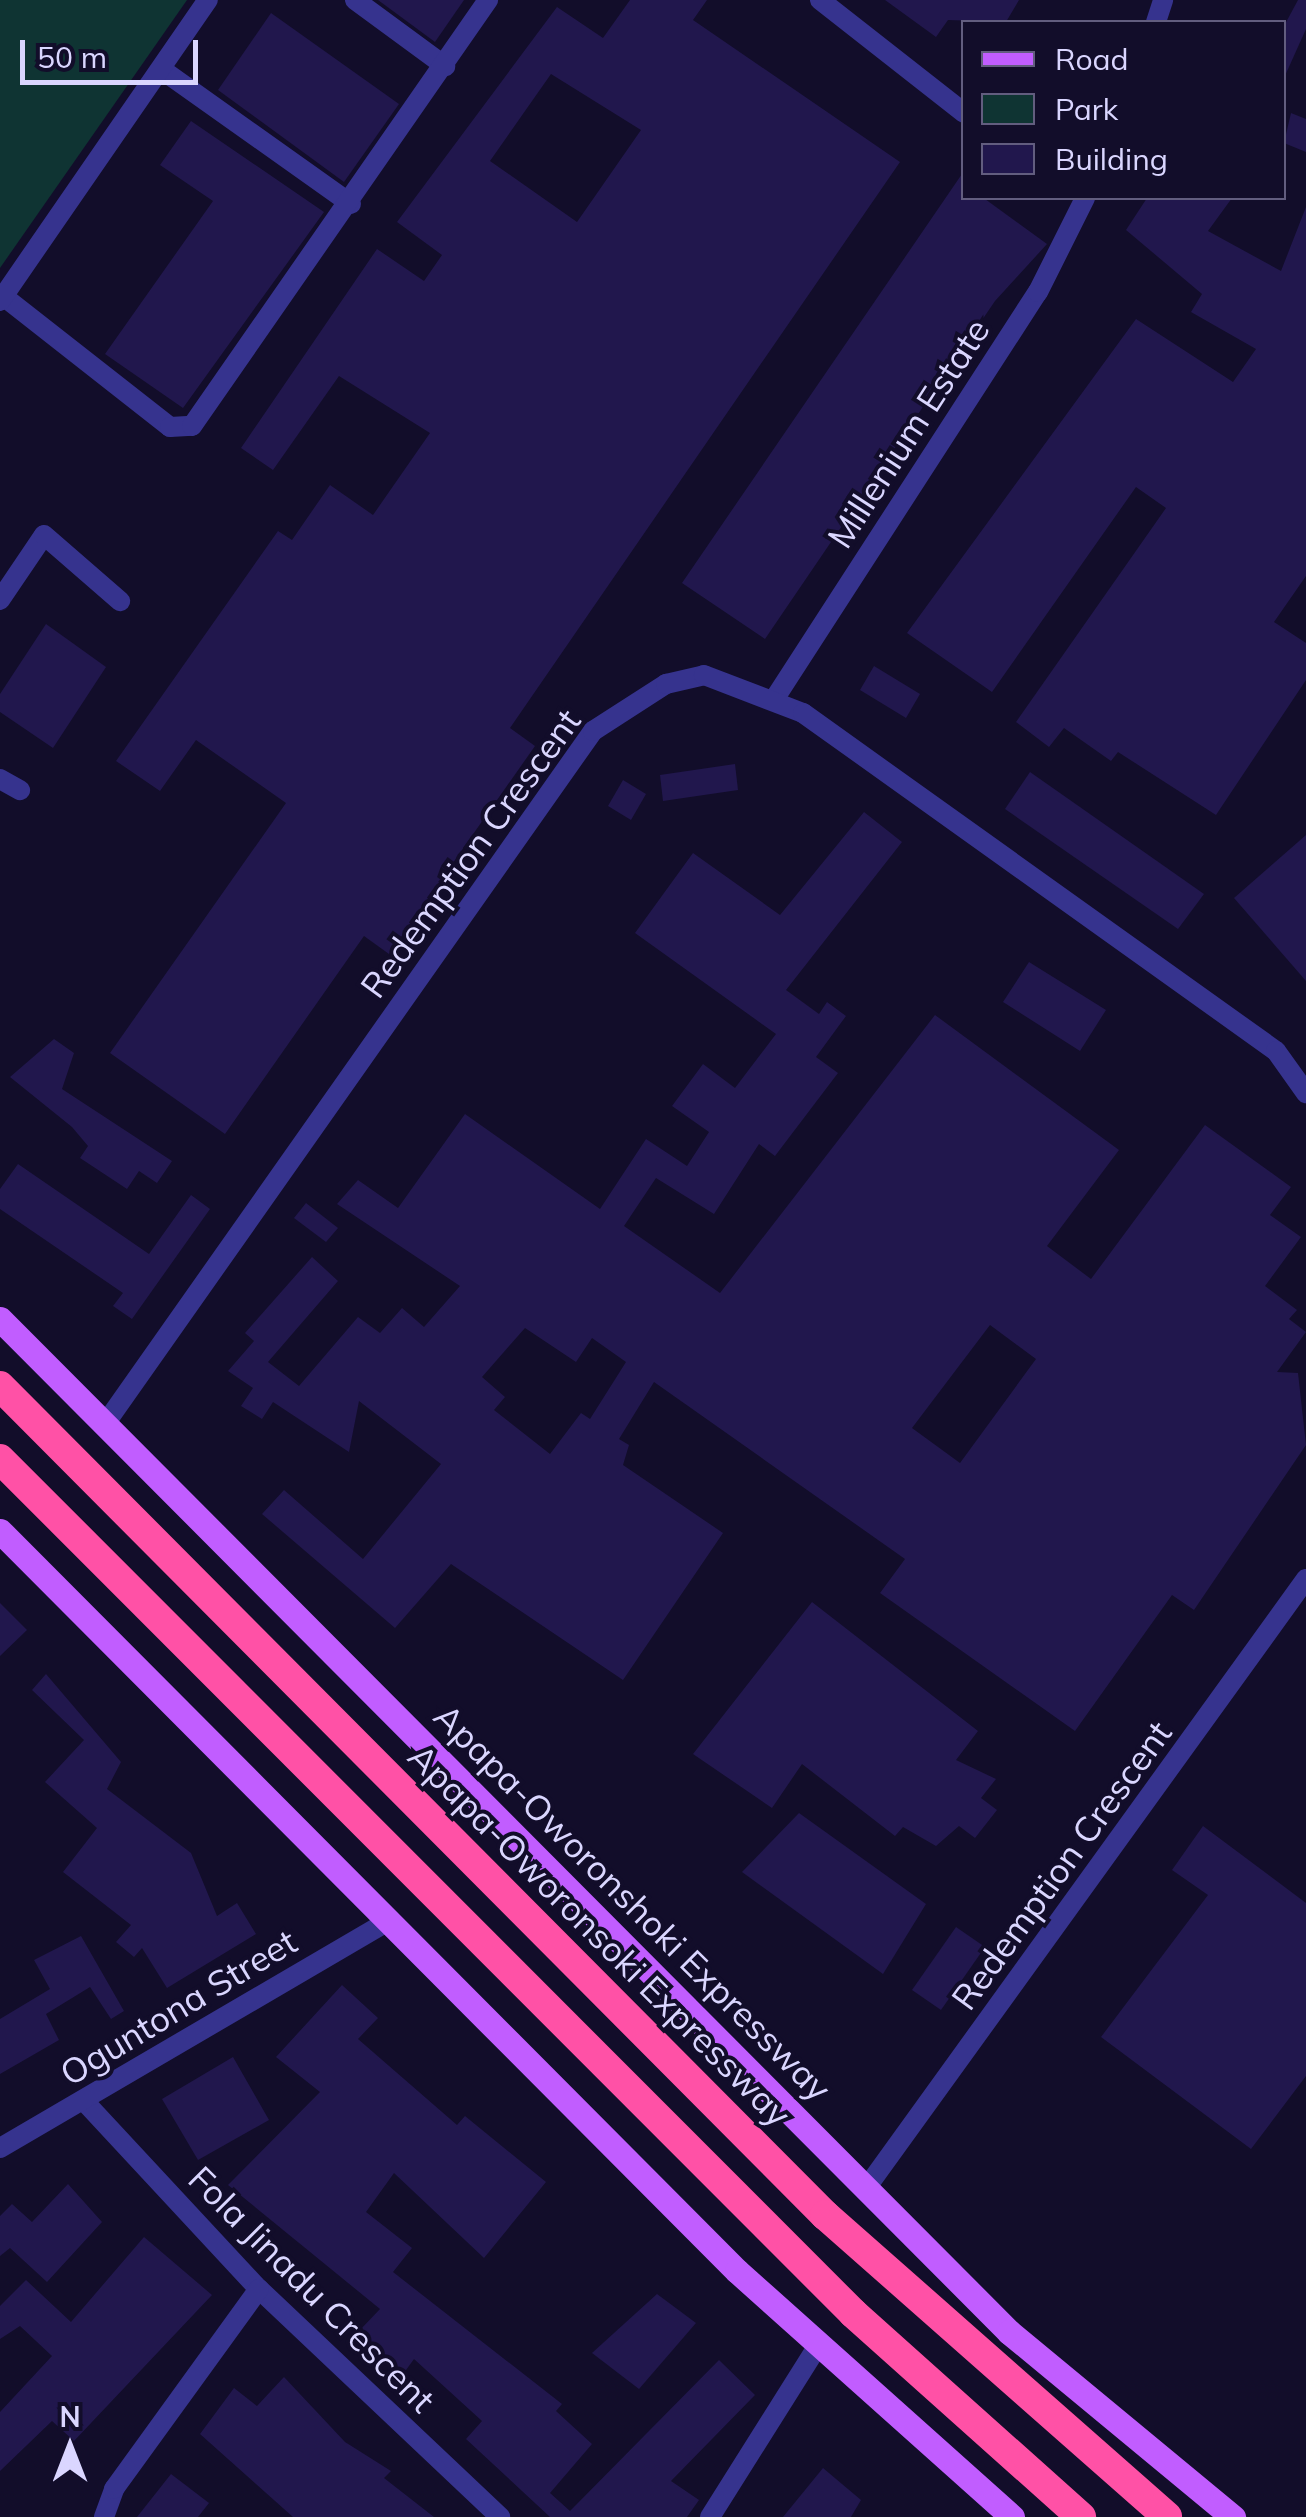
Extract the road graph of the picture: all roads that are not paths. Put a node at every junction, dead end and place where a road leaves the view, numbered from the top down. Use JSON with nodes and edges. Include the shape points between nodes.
{"nodes":[{"id":1,"x":208,"y":0,"type":"edge"},
{"id":2,"x":355,"y":0,"type":"edge"},
{"id":3,"x":488,"y":0,"type":"edge"},
{"id":4,"x":820,"y":0,"type":"edge"},
{"id":5,"x":445,"y":66,"type":"junction"},
{"id":6,"x":161,"y":69,"type":"junction"},
{"id":7,"x":961,"y":111,"type":"edge"},
{"id":8,"x":1079,"y":200,"type":"edge"},
{"id":9,"x":351,"y":204,"type":"junction"},
{"id":10,"x":2,"y":298,"type":"edge"},
{"id":11,"x":0,"y":600,"type":"edge"},
{"id":12,"x":120,"y":601,"type":"dead end"},
{"id":13,"x":776,"y":698,"type":"junction"},
{"id":14,"x":0,"y":778,"type":"edge"},
{"id":15,"x":20,"y":790,"type":"dead end"},
{"id":16,"x":1306,"y":1094,"type":"edge"},
{"id":17,"x":0,"y":1319,"type":"edge"},
{"id":18,"x":0,"y":1386,"type":"edge"},
{"id":19,"x":105,"y":1424,"type":"junction"},
{"id":20,"x":0,"y":1459,"type":"edge"},
{"id":21,"x":0,"y":1531,"type":"edge"},
{"id":22,"x":1306,"y":1580,"type":"edge"},
{"id":23,"x":388,"y":1920,"type":"junction"},
{"id":24,"x":84,"y":2101,"type":"junction"},
{"id":25,"x":0,"y":2148,"type":"edge"},
{"id":26,"x":868,"y":2187,"type":"junction"},
{"id":27,"x":259,"y":2289,"type":"junction"},
{"id":28,"x":819,"y":2344,"type":"junction"},
{"id":29,"x":104,"y":2517,"type":"edge"},
{"id":30,"x":500,"y":2517,"type":"edge"},
{"id":31,"x":710,"y":2517,"type":"edge"},
{"id":32,"x":1012,"y":2517,"type":"edge"},
{"id":33,"x":1081,"y":2517,"type":"edge"},
{"id":34,"x":1167,"y":2517,"type":"edge"},
{"id":35,"x":1232,"y":2517,"type":"edge"}],
"edges":[{"from":1,"to":6,"type":"street"},
{"from":2,"to":5,"type":"street"},
{"from":3,"to":5,"type":"street"},
{"from":4,"to":7,"type":"street"},
{"from":5,"to":9,"type":"street"},
{"from":6,"to":9,"type":"street"},
{"from":6,"to":10,"type":"street"},
{"from":8,"to":13,"type":"street","name":"Millenium Estate","via":[[1038,292]]},
{"from":9,"to":10,"type":"street","via":[[184,429],[170,428]]},
{"from":11,"to":12,"type":"street","via":[[44,535]]},
{"from":13,"to":16,"type":"street","name":"Redemption Crescent","via":[[1276,1052]]},
{"from":13,"to":19,"type":"street","name":"Redemption Crescent","via":[[704,675],[626,703],[593,730]]},
{"from":14,"to":15,"type":"street"},
{"from":17,"to":19,"type":"main road","name":"Apapa-Oworonshoki Expressway"},
{"from":18,"to":34,"type":"highway","name":"Apapa-Oworonsoki Expressway","via":[[825,2214]]},
{"from":19,"to":26,"type":"main road","name":"Apapa-Oworonshoki Expressway"},
{"from":20,"to":33,"type":"highway","via":[[853,2313]]},
{"from":21,"to":23,"type":"main road"},
{"from":22,"to":26,"type":"street","name":"Redemption Crescent"},
{"from":23,"to":24,"type":"street","name":"Oguntona Street"},
{"from":23,"to":28,"type":"main road"},
{"from":24,"to":25,"type":"street","name":"Oguntona Street"},
{"from":24,"to":27,"type":"street","name":"Fola Jinadu Crescent"},
{"from":26,"to":35,"type":"main road","name":"Apapa-Oworonshoki Expressway","via":[[1009,2332]]},
{"from":27,"to":29,"type":"street","via":[[114,2489]]},
{"from":27,"to":30,"type":"street","name":"Fola Jinadu Crescent"},
{"from":28,"to":31,"type":"street"},
{"from":28,"to":32,"type":"main road"}]}
